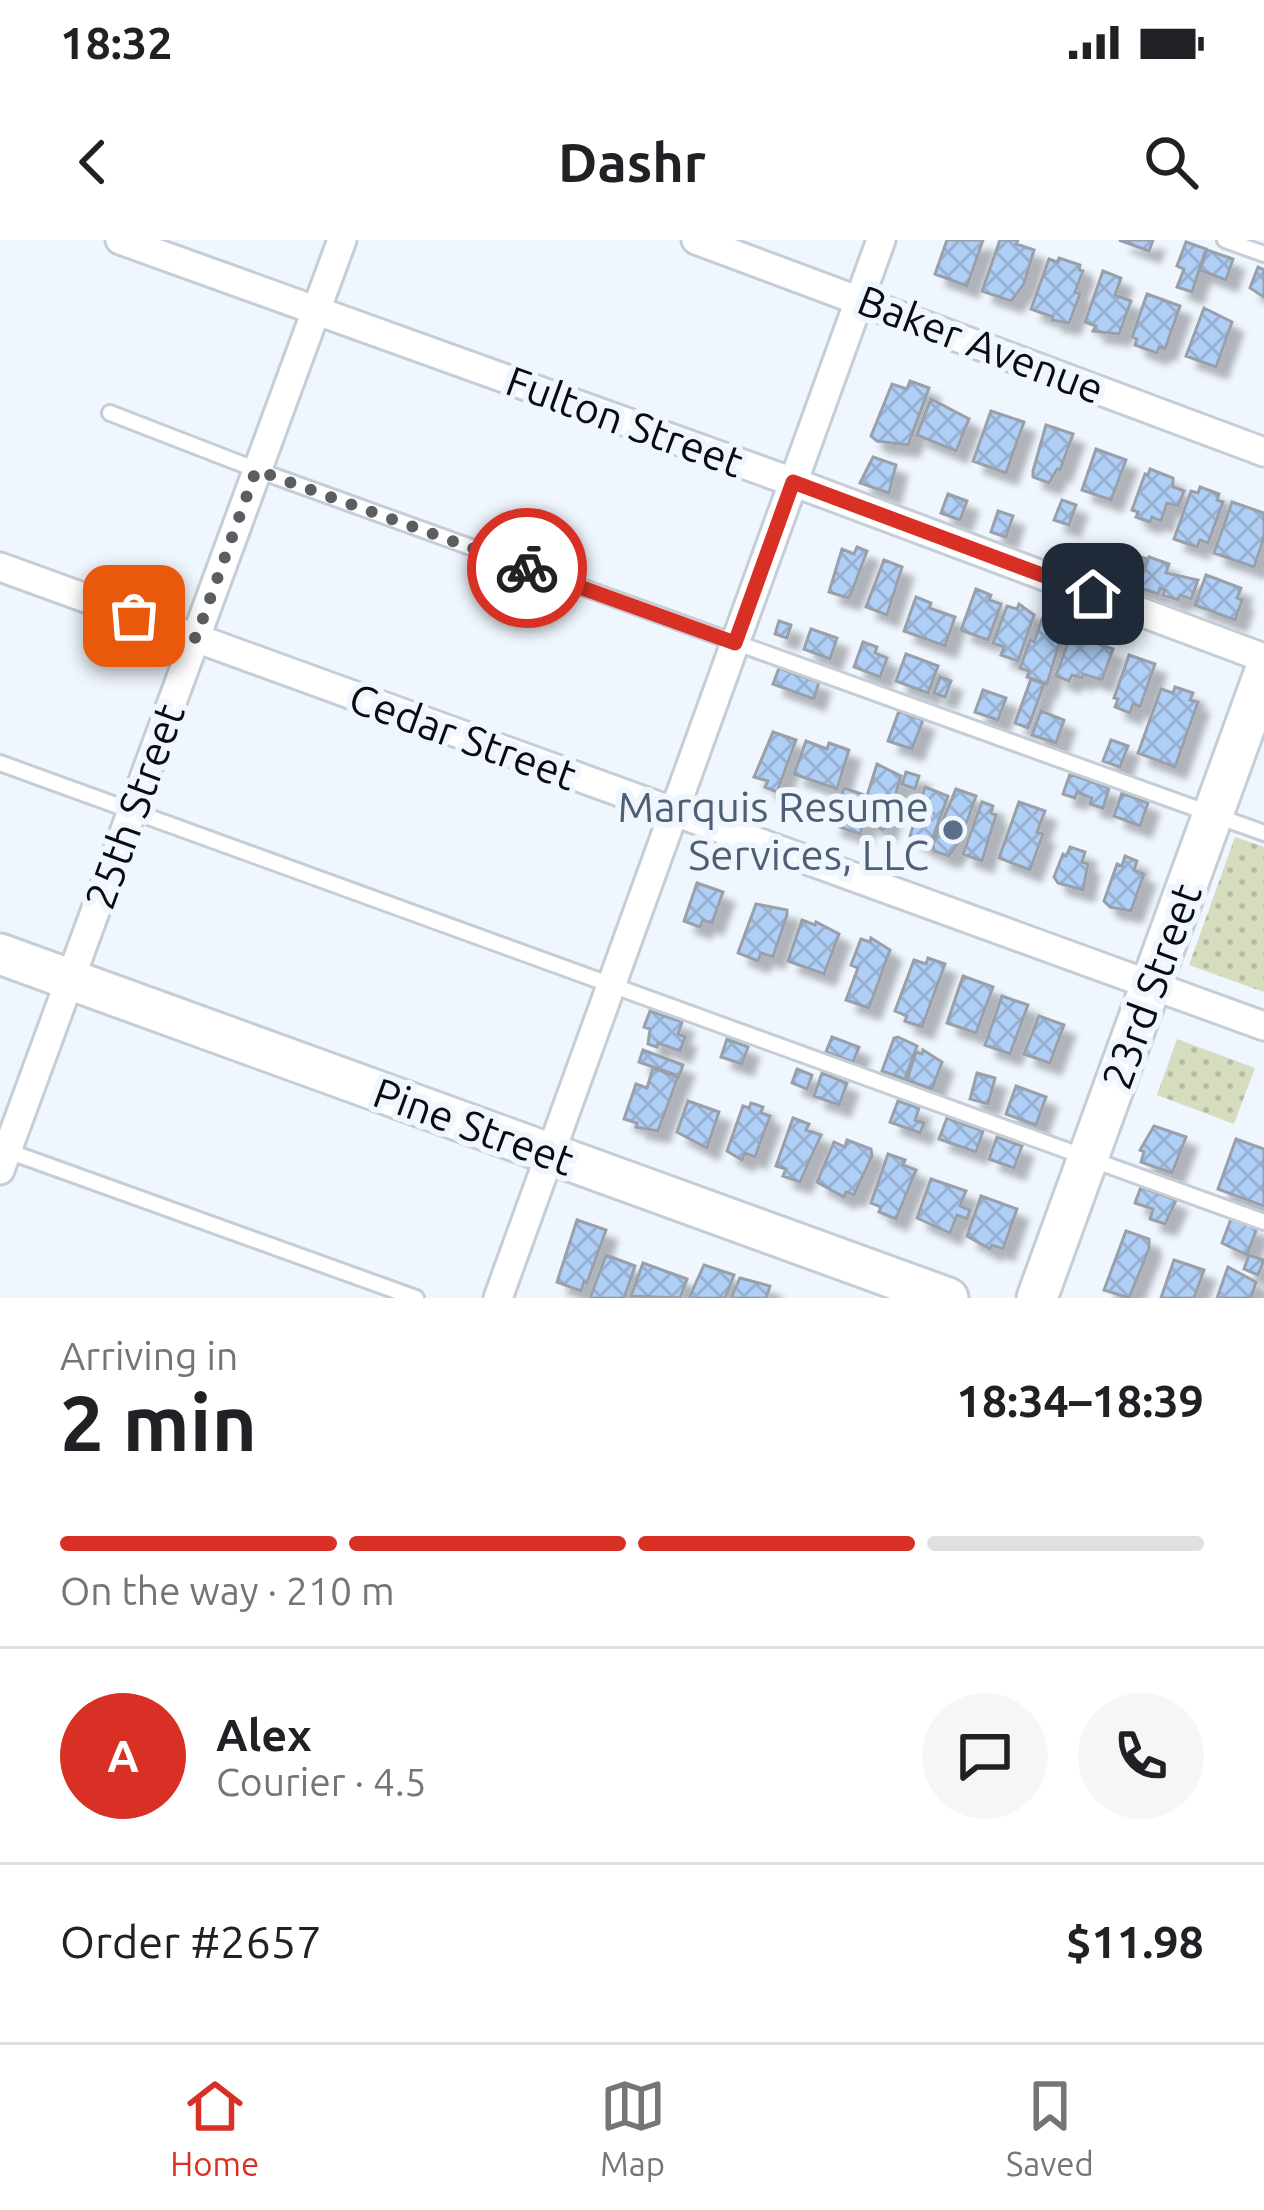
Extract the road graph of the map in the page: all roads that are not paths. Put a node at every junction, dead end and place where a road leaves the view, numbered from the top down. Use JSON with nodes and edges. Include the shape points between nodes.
{"nodes":[{"id":1,"x":120,"y":240,"type":"edge"},
{"id":2,"x":342,"y":240,"type":"edge"},
{"id":3,"x":696,"y":240,"type":"edge"},
{"id":4,"x":881,"y":240,"type":"edge"},
{"id":5,"x":1225,"y":240,"type":"edge"},
{"id":6,"x":1264,"y":254,"type":"edge"},
{"id":7,"x":860,"y":298,"type":"junction"},
{"id":8,"x":316,"y":309,"type":"junction"},
{"id":9,"x":110,"y":412,"type":"dead end"},
{"id":10,"x":1264,"y":452,"type":"edge"},
{"id":11,"x":256,"y":470,"type":"junction"},
{"id":12,"x":793,"y":482,"type":"junction"},
{"id":13,"x":0,"y":567,"type":"edge"},
{"id":14,"x":196,"y":638,"type":"junction"},
{"id":15,"x":735,"y":643,"type":"junction"},
{"id":16,"x":1264,"y":658,"type":"edge"},
{"id":17,"x":1264,"y":674,"type":"edge"},
{"id":18,"x":0,"y":763,"type":"edge"},
{"id":19,"x":133,"y":810,"type":"junction"},
{"id":20,"x":673,"y":813,"type":"junction"},
{"id":21,"x":1214,"y":814,"type":"junction"},
{"id":22,"x":1264,"y":833,"type":"edge"},
{"id":23,"x":0,"y":954,"type":"edge"},
{"id":24,"x":69,"y":979,"type":"junction"},
{"id":25,"x":612,"y":984,"type":"junction"},
{"id":26,"x":1151,"y":984,"type":"junction"},
{"id":27,"x":1264,"y":1026,"type":"edge"},
{"id":28,"x":550,"y":1154,"type":"junction"},
{"id":29,"x":2,"y":1156,"type":"edge"},
{"id":30,"x":1089,"y":1157,"type":"junction"},
{"id":31,"x":1264,"y":1222,"type":"edge"},
{"id":32,"x":416,"y":1298,"type":"edge"},
{"id":33,"x":498,"y":1298,"type":"edge"},
{"id":34,"x":948,"y":1298,"type":"edge"},
{"id":35,"x":1037,"y":1298,"type":"edge"}],
"edges":[{"from":1,"to":8,"type":"street","name":"Fulton Street"},
{"from":2,"to":8,"type":"street","name":"25th Street"},
{"from":3,"to":7,"type":"street","name":"Baker Avenue"},
{"from":4,"to":7,"type":"street"},
{"from":5,"to":6,"type":"lane"},
{"from":7,"to":10,"type":"street","name":"Baker Avenue"},
{"from":7,"to":12,"type":"street"},
{"from":8,"to":11,"type":"street","name":"25th Street"},
{"from":8,"to":12,"type":"street","name":"Fulton Street"},
{"from":9,"to":11,"type":"lane"},
{"from":11,"to":14,"type":"street","name":"25th Street"},
{"from":11,"to":15,"type":"lane"},
{"from":12,"to":15,"type":"street"},
{"from":12,"to":16,"type":"street","name":"Fulton Street"},
{"from":13,"to":14,"type":"street","name":"Cedar Street"},
{"from":14,"to":19,"type":"street","name":"25th Street"},
{"from":14,"to":20,"type":"street","name":"Cedar Street"},
{"from":15,"to":20,"type":"street"},
{"from":15,"to":21,"type":"lane"},
{"from":17,"to":21,"type":"street","name":"23rd Street"},
{"from":18,"to":19,"type":"lane"},
{"from":19,"to":24,"type":"street","name":"25th Street"},
{"from":19,"to":25,"type":"lane"},
{"from":20,"to":25,"type":"street"},
{"from":20,"to":26,"type":"street","name":"Cedar Street"},
{"from":21,"to":22,"type":"lane"},
{"from":21,"to":26,"type":"street","name":"23rd Street"},
{"from":23,"to":24,"type":"street","name":"Pine Street"},
{"from":24,"to":28,"type":"street","name":"Pine Street"},
{"from":24,"to":29,"type":"street","name":"25th Street"},
{"from":25,"to":28,"type":"street"},
{"from":25,"to":30,"type":"lane"},
{"from":26,"to":27,"type":"street","name":"Cedar Street"},
{"from":26,"to":30,"type":"street","name":"23rd Street"},
{"from":28,"to":33,"type":"street"},
{"from":28,"to":34,"type":"street","name":"Pine Street"},
{"from":29,"to":32,"type":"lane"},
{"from":30,"to":31,"type":"lane"},
{"from":30,"to":35,"type":"street","name":"23rd Street"}]}
